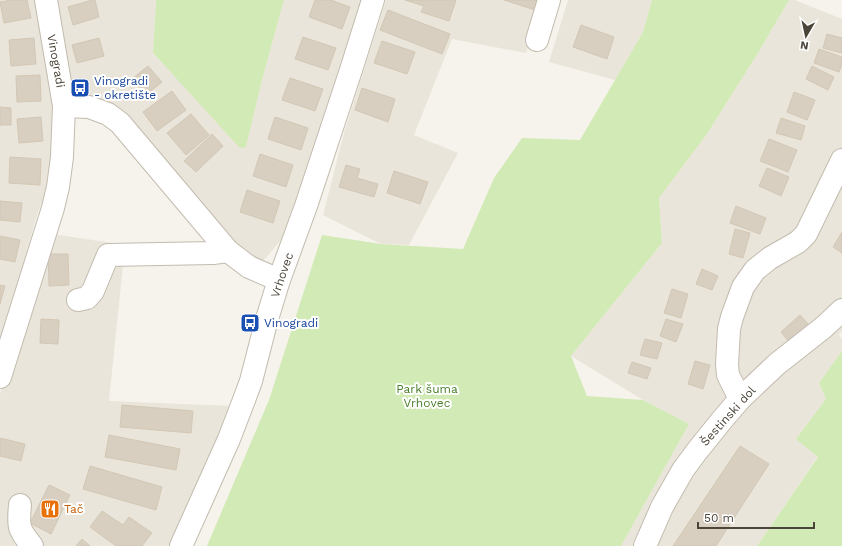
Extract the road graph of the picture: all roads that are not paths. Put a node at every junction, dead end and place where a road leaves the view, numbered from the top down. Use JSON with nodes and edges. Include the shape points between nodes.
{"nodes":[{"id":1,"x":46,"y":0,"type":"edge"},
{"id":2,"x":373,"y":0,"type":"edge"},
{"id":3,"x":550,"y":0,"type":"edge"},
{"id":4,"x":537,"y":40,"type":"dead end"},
{"id":5,"x":64,"y":106,"type":"junction"},
{"id":6,"x":842,"y":160,"type":"edge"},
{"id":7,"x":228,"y":251,"type":"junction"},
{"id":8,"x":279,"y":280,"type":"junction"},
{"id":9,"x":78,"y":300,"type":"dead end"},
{"id":10,"x":842,"y":310,"type":"edge"},
{"id":11,"x":0,"y":377,"type":"edge"},
{"id":12,"x":740,"y":399,"type":"junction"},
{"id":13,"x":20,"y":505,"type":"dead end"},
{"id":14,"x":32,"y":546,"type":"edge"},
{"id":15,"x":181,"y":546,"type":"edge"},
{"id":16,"x":645,"y":546,"type":"edge"}],
"edges":[{"from":1,"to":5,"type":"street","name":"Vinogradi"},
{"from":2,"to":8,"type":"street","name":"Vrhovec","via":[[306,206]]},
{"from":3,"to":4,"type":"street"},
{"from":5,"to":7,"type":"street","via":[[89,107],[108,114],[120,123]]},
{"from":5,"to":11,"type":"street","name":"Vinogradi","via":[[58,187]]},
{"from":6,"to":12,"type":"street","via":[[806,234],[755,270],[743,287],[732,316],[726,364],[728,375]]},
{"from":7,"to":8,"type":"street","via":[[249,267]]},
{"from":7,"to":9,"type":"street","via":[[108,255],[93,291],[87,298]]},
{"from":8,"to":15,"type":"street","name":"Vrhovec","via":[[251,381],[229,439]]},
{"from":10,"to":12,"type":"street","name":"Šestinski dol","via":[[777,364]]},
{"from":12,"to":16,"type":"street","name":"Šestinski dol","via":[[683,470],[662,507]]},
{"from":13,"to":14,"type":"street","via":[[18,523],[23,536]]}]}
